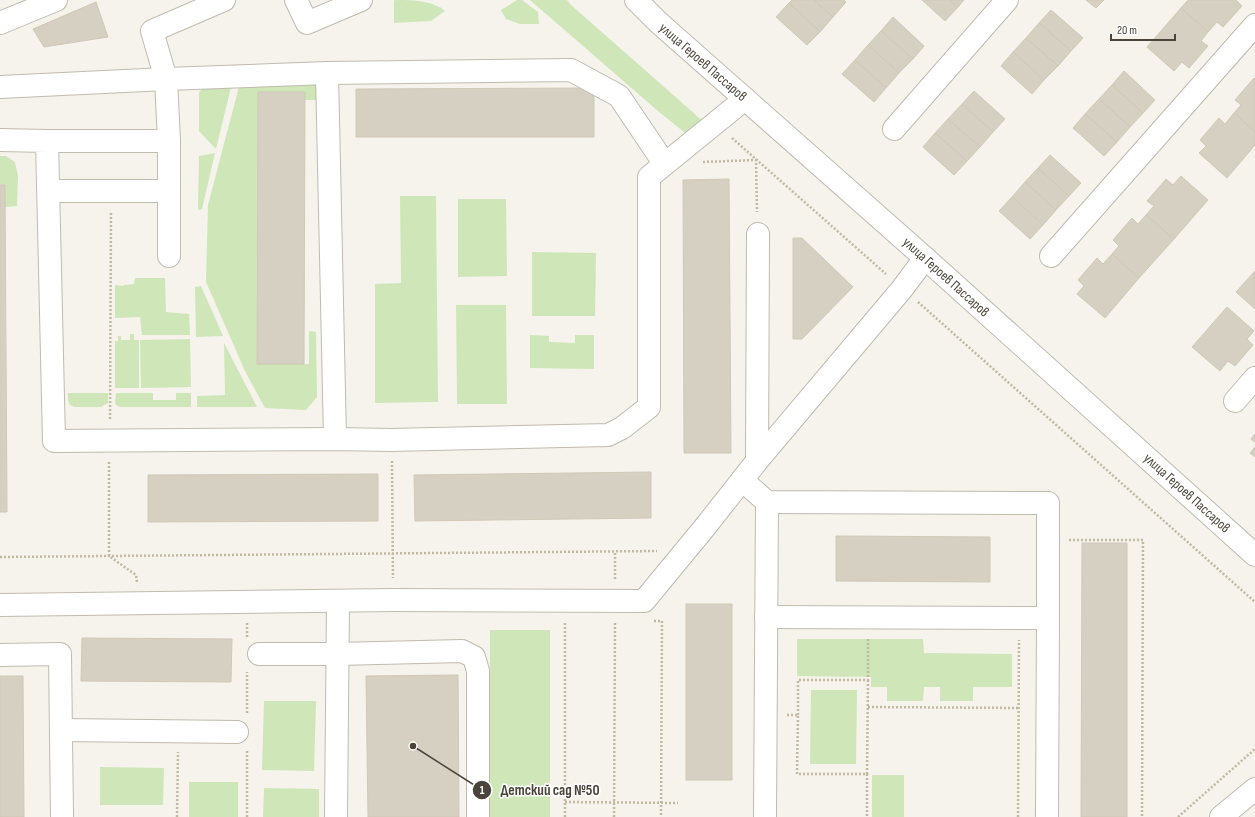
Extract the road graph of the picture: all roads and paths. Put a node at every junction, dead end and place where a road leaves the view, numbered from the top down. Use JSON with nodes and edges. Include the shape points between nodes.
{"nodes":[{"id":1,"x":56,"y":0,"type":"edge"},
{"id":2,"x":224,"y":0,"type":"edge"},
{"id":3,"x":296,"y":0,"type":"edge"},
{"id":4,"x":361,"y":0,"type":"edge"},
{"id":5,"x":636,"y":0,"type":"edge"},
{"id":6,"x":1007,"y":0,"type":"edge"},
{"id":7,"x":0,"y":23,"type":"edge"},
{"id":8,"x":1255,"y":25,"type":"edge"},
{"id":9,"x":327,"y":73,"type":"junction"},
{"id":10,"x":166,"y":79,"type":"junction"},
{"id":11,"x":0,"y":87,"type":"edge"},
{"id":12,"x":745,"y":99,"type":"junction"},
{"id":13,"x":716,"y":123,"type":"junction"},
{"id":14,"x":894,"y":130,"type":"dead end"},
{"id":15,"x":0,"y":140,"type":"edge"},
{"id":16,"x":48,"y":141,"type":"junction"},
{"id":17,"x":169,"y":141,"type":"junction"},
{"id":18,"x":756,"y":160,"type":"junction"},
{"id":19,"x":702,"y":162,"type":"dead end"},
{"id":20,"x":664,"y":163,"type":"junction"},
{"id":21,"x":169,"y":191,"type":"junction"},
{"id":22,"x":49,"y":192,"type":"junction"},
{"id":23,"x":111,"y":192,"type":"junction"},
{"id":24,"x":758,"y":234,"type":"joint"},
{"id":25,"x":170,"y":256,"type":"dead end"},
{"id":26,"x":1051,"y":256,"type":"dead end"},
{"id":27,"x":925,"y":258,"type":"junction"},
{"id":28,"x":902,"y":288,"type":"junction"},
{"id":29,"x":1255,"y":378,"type":"edge"},
{"id":30,"x":1235,"y":401,"type":"dead end"},
{"id":31,"x":335,"y":439,"type":"junction"},
{"id":32,"x":391,"y":440,"type":"junction"},
{"id":33,"x":110,"y":441,"type":"junction"},
{"id":34,"x":757,"y":461,"type":"junction"},
{"id":35,"x":742,"y":480,"type":"junction"},
{"id":36,"x":766,"y":502,"type":"junction"},
{"id":37,"x":1048,"y":540,"type":"junction"},
{"id":38,"x":615,"y":551,"type":"junction"},
{"id":39,"x":686,"y":551,"type":"junction"},
{"id":40,"x":392,"y":553,"type":"junction"},
{"id":41,"x":1255,"y":555,"type":"edge"},
{"id":42,"x":109,"y":556,"type":"junction"},
{"id":43,"x":0,"y":557,"type":"edge"},
{"id":44,"x":393,"y":600,"type":"junction"},
{"id":45,"x":565,"y":600,"type":"junction"},
{"id":46,"x":338,"y":601,"type":"junction"},
{"id":47,"x":615,"y":601,"type":"junction"},
{"id":48,"x":1255,"y":602,"type":"edge"},
{"id":49,"x":138,"y":603,"type":"junction"},
{"id":50,"x":0,"y":605,"type":"edge"},
{"id":51,"x":766,"y":617,"type":"junction"},
{"id":52,"x":868,"y":617,"type":"junction"},
{"id":53,"x":1019,"y":617,"type":"junction"},
{"id":54,"x":1048,"y":618,"type":"junction"},
{"id":55,"x":259,"y":654,"type":"dead end"},
{"id":56,"x":337,"y":654,"type":"junction"},
{"id":57,"x":0,"y":655,"type":"edge"},
{"id":58,"x":868,"y":680,"type":"junction"},
{"id":59,"x":868,"y":707,"type":"junction"},
{"id":60,"x":1019,"y":708,"type":"junction"},
{"id":61,"x":766,"y":715,"type":"junction"},
{"id":62,"x":798,"y":715,"type":"junction"},
{"id":63,"x":61,"y":730,"type":"junction"},
{"id":64,"x":178,"y":732,"type":"junction"},
{"id":65,"x":237,"y":732,"type":"dead end"},
{"id":66,"x":1255,"y":749,"type":"edge"},
{"id":67,"x":867,"y":774,"type":"junction"},
{"id":68,"x":1255,"y":788,"type":"edge"},
{"id":69,"x":565,"y":802,"type":"junction"},
{"id":70,"x":614,"y":802,"type":"junction"},
{"id":71,"x":678,"y":803,"type":"dead end"},
{"id":72,"x":62,"y":817,"type":"edge"},
{"id":73,"x":177,"y":817,"type":"edge"},
{"id":74,"x":336,"y":817,"type":"edge"},
{"id":75,"x":478,"y":817,"type":"edge"},
{"id":76,"x":564,"y":817,"type":"edge"},
{"id":77,"x":614,"y":817,"type":"edge"},
{"id":78,"x":765,"y":817,"type":"edge"},
{"id":79,"x":867,"y":817,"type":"edge"},
{"id":80,"x":1018,"y":817,"type":"edge"},
{"id":81,"x":1047,"y":817,"type":"edge"},
{"id":82,"x":1142,"y":817,"type":"edge"},
{"id":83,"x":1178,"y":817,"type":"edge"},
{"id":84,"x":1221,"y":817,"type":"edge"}],
"edges":[{"from":1,"to":7,"type":"street"},
{"from":2,"to":10,"type":"street","via":[[152,31]]},
{"from":3,"to":4,"type":"street","via":[[307,23]]},
{"from":5,"to":12,"type":"street","name":"улица Героев Пассаров"},
{"from":6,"to":14,"type":"street"},
{"from":8,"to":26,"type":"street"},
{"from":9,"to":10,"type":"street"},
{"from":9,"to":20,"type":"street","via":[[571,70],[619,96]]},
{"from":9,"to":31,"type":"street"},
{"from":10,"to":11,"type":"street"},
{"from":10,"to":17,"type":"street"},
{"from":12,"to":13,"type":"street"},
{"from":12,"to":27,"type":"street","name":"улица Героев Пассаров"},
{"from":13,"to":18,"type":"path"},
{"from":13,"to":20,"type":"street"},
{"from":15,"to":16,"type":"street"},
{"from":16,"to":17,"type":"street"},
{"from":16,"to":22,"type":"street"},
{"from":17,"to":21,"type":"street"},
{"from":18,"to":19,"type":"path"},
{"from":18,"to":24,"type":"path"},
{"from":18,"to":28,"type":"path"},
{"from":20,"to":32,"type":"street","via":[[649,177],[649,407],[622,428],[608,435]]},
{"from":21,"to":23,"type":"street"},
{"from":21,"to":25,"type":"street"},
{"from":22,"to":23,"type":"street"},
{"from":22,"to":33,"type":"street","via":[[54,441]]},
{"from":23,"to":33,"type":"path"},
{"from":24,"to":34,"type":"street"},
{"from":27,"to":28,"type":"street"},
{"from":27,"to":41,"type":"street","name":"улица Героев Пассаров"},
{"from":28,"to":34,"type":"street"},
{"from":28,"to":48,"type":"path"},
{"from":29,"to":30,"type":"street"},
{"from":31,"to":32,"type":"street"},
{"from":31,"to":33,"type":"street"},
{"from":32,"to":40,"type":"path"},
{"from":33,"to":42,"type":"path"},
{"from":34,"to":35,"type":"street"},
{"from":35,"to":36,"type":"street"},
{"from":35,"to":39,"type":"street"},
{"from":36,"to":37,"type":"street","via":[[1048,503]]},
{"from":36,"to":51,"type":"street"},
{"from":37,"to":54,"type":"street"},
{"from":37,"to":82,"type":"path","via":[[1143,540]]},
{"from":38,"to":39,"type":"path"},
{"from":38,"to":40,"type":"path"},
{"from":38,"to":47,"type":"path"},
{"from":39,"to":47,"type":"street","via":[[644,601]]},
{"from":40,"to":42,"type":"path"},
{"from":40,"to":44,"type":"path"},
{"from":42,"to":43,"type":"path"},
{"from":42,"to":49,"type":"path","via":[[136,575]]},
{"from":44,"to":45,"type":"street"},
{"from":44,"to":46,"type":"street"},
{"from":45,"to":47,"type":"street"},
{"from":45,"to":69,"type":"path"},
{"from":46,"to":49,"type":"street"},
{"from":46,"to":56,"type":"street"},
{"from":47,"to":70,"type":"path"},
{"from":49,"to":50,"type":"street"},
{"from":51,"to":52,"type":"street"},
{"from":51,"to":61,"type":"street"},
{"from":52,"to":53,"type":"street"},
{"from":52,"to":58,"type":"path"},
{"from":53,"to":54,"type":"street"},
{"from":53,"to":60,"type":"path"},
{"from":54,"to":81,"type":"street"},
{"from":55,"to":56,"type":"street"},
{"from":56,"to":74,"type":"street"},
{"from":56,"to":75,"type":"street","via":[[462,651],[474,657],[478,671]]},
{"from":57,"to":63,"type":"street","via":[[60,654]]},
{"from":58,"to":59,"type":"path"},
{"from":58,"to":62,"type":"path","via":[[798,680]]},
{"from":59,"to":60,"type":"path"},
{"from":59,"to":67,"type":"path"},
{"from":60,"to":80,"type":"path"},
{"from":61,"to":62,"type":"path"},
{"from":61,"to":78,"type":"street"},
{"from":62,"to":67,"type":"path","via":[[797,774]]},
{"from":63,"to":64,"type":"street"},
{"from":63,"to":72,"type":"street"},
{"from":64,"to":65,"type":"street"},
{"from":64,"to":73,"type":"path"},
{"from":66,"to":83,"type":"path"},
{"from":67,"to":79,"type":"path"},
{"from":68,"to":84,"type":"street"},
{"from":69,"to":70,"type":"path"},
{"from":69,"to":76,"type":"path"},
{"from":70,"to":71,"type":"path"},
{"from":70,"to":77,"type":"path"}]}
